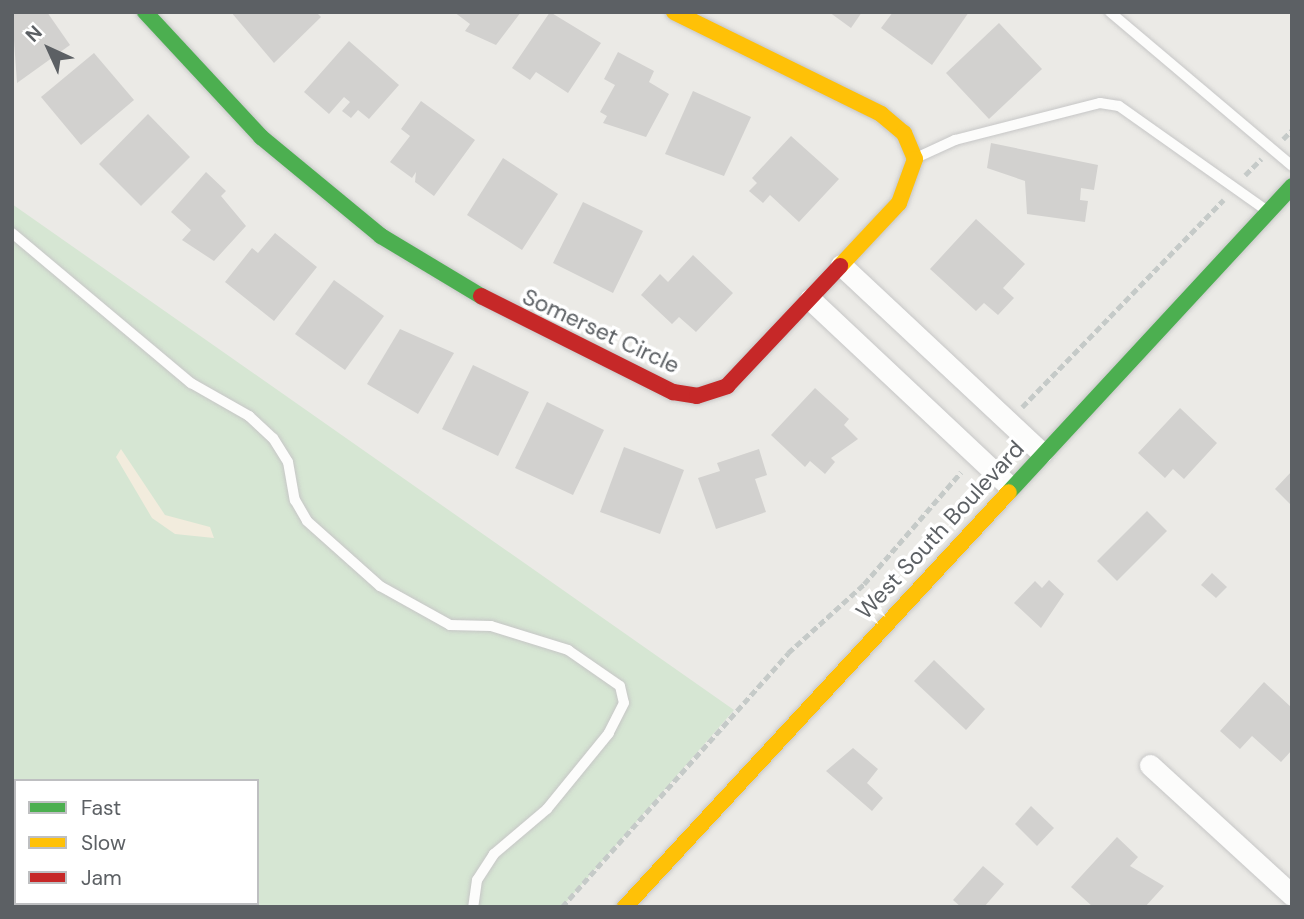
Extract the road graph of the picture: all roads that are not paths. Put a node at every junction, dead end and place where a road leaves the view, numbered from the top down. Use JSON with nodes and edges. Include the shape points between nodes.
{"nodes":[{"id":1,"x":145,"y":12,"type":"edge"},
{"id":2,"x":674,"y":12,"type":"edge"},
{"id":3,"x":1110,"y":12,"type":"edge"},
{"id":4,"x":915,"y":159,"type":"junction"},
{"id":5,"x":1292,"y":166,"type":"edge"},
{"id":6,"x":1292,"y":186,"type":"edge"},
{"id":7,"x":1268,"y":212,"type":"junction"},
{"id":8,"x":12,"y":233,"type":"edge"},
{"id":9,"x":841,"y":265,"type":"junction"},
{"id":10,"x":810,"y":299,"type":"junction"},
{"id":11,"x":1042,"y":453,"type":"junction"},
{"id":12,"x":1010,"y":487,"type":"junction"},
{"id":13,"x":1150,"y":765,"type":"dead end"},
{"id":14,"x":1292,"y":894,"type":"edge"},
{"id":15,"x":473,"y":907,"type":"edge"},
{"id":16,"x":625,"y":907,"type":"edge"}],
"edges":[{"from":1,"to":10,"type":"street","name":"Somerset Circle","via":[[251,128],[381,236],[504,310],[673,392],[697,396],[727,386]]},
{"from":2,"to":4,"type":"street","via":[[881,114],[904,133]]},
{"from":3,"to":5,"type":"lane"},
{"from":4,"to":7,"type":"lane","via":[[955,140],[1100,103],[1119,106]]},
{"from":4,"to":9,"type":"street","name":"Somerset Circle","via":[[899,203]]},
{"from":6,"to":7,"type":"street","name":"West South Boulevard"},
{"from":7,"to":11,"type":"street","name":"West South Boulevard"},
{"from":8,"to":15,"type":"lane","via":[[191,383],[249,416],[273,438],[288,462],[295,500],[307,521],[380,586],[450,625],[491,626],[568,650],[620,686],[624,703],[608,733],[547,809],[494,854],[477,880]]},
{"from":9,"to":10,"type":"street","name":"Somerset Circle"},
{"from":9,"to":11,"type":"street"},
{"from":10,"to":12,"type":"street"},
{"from":11,"to":12,"type":"street","name":"West South Boulevard"},
{"from":12,"to":16,"type":"street","name":"West South Boulevard"},
{"from":13,"to":14,"type":"street"}]}
